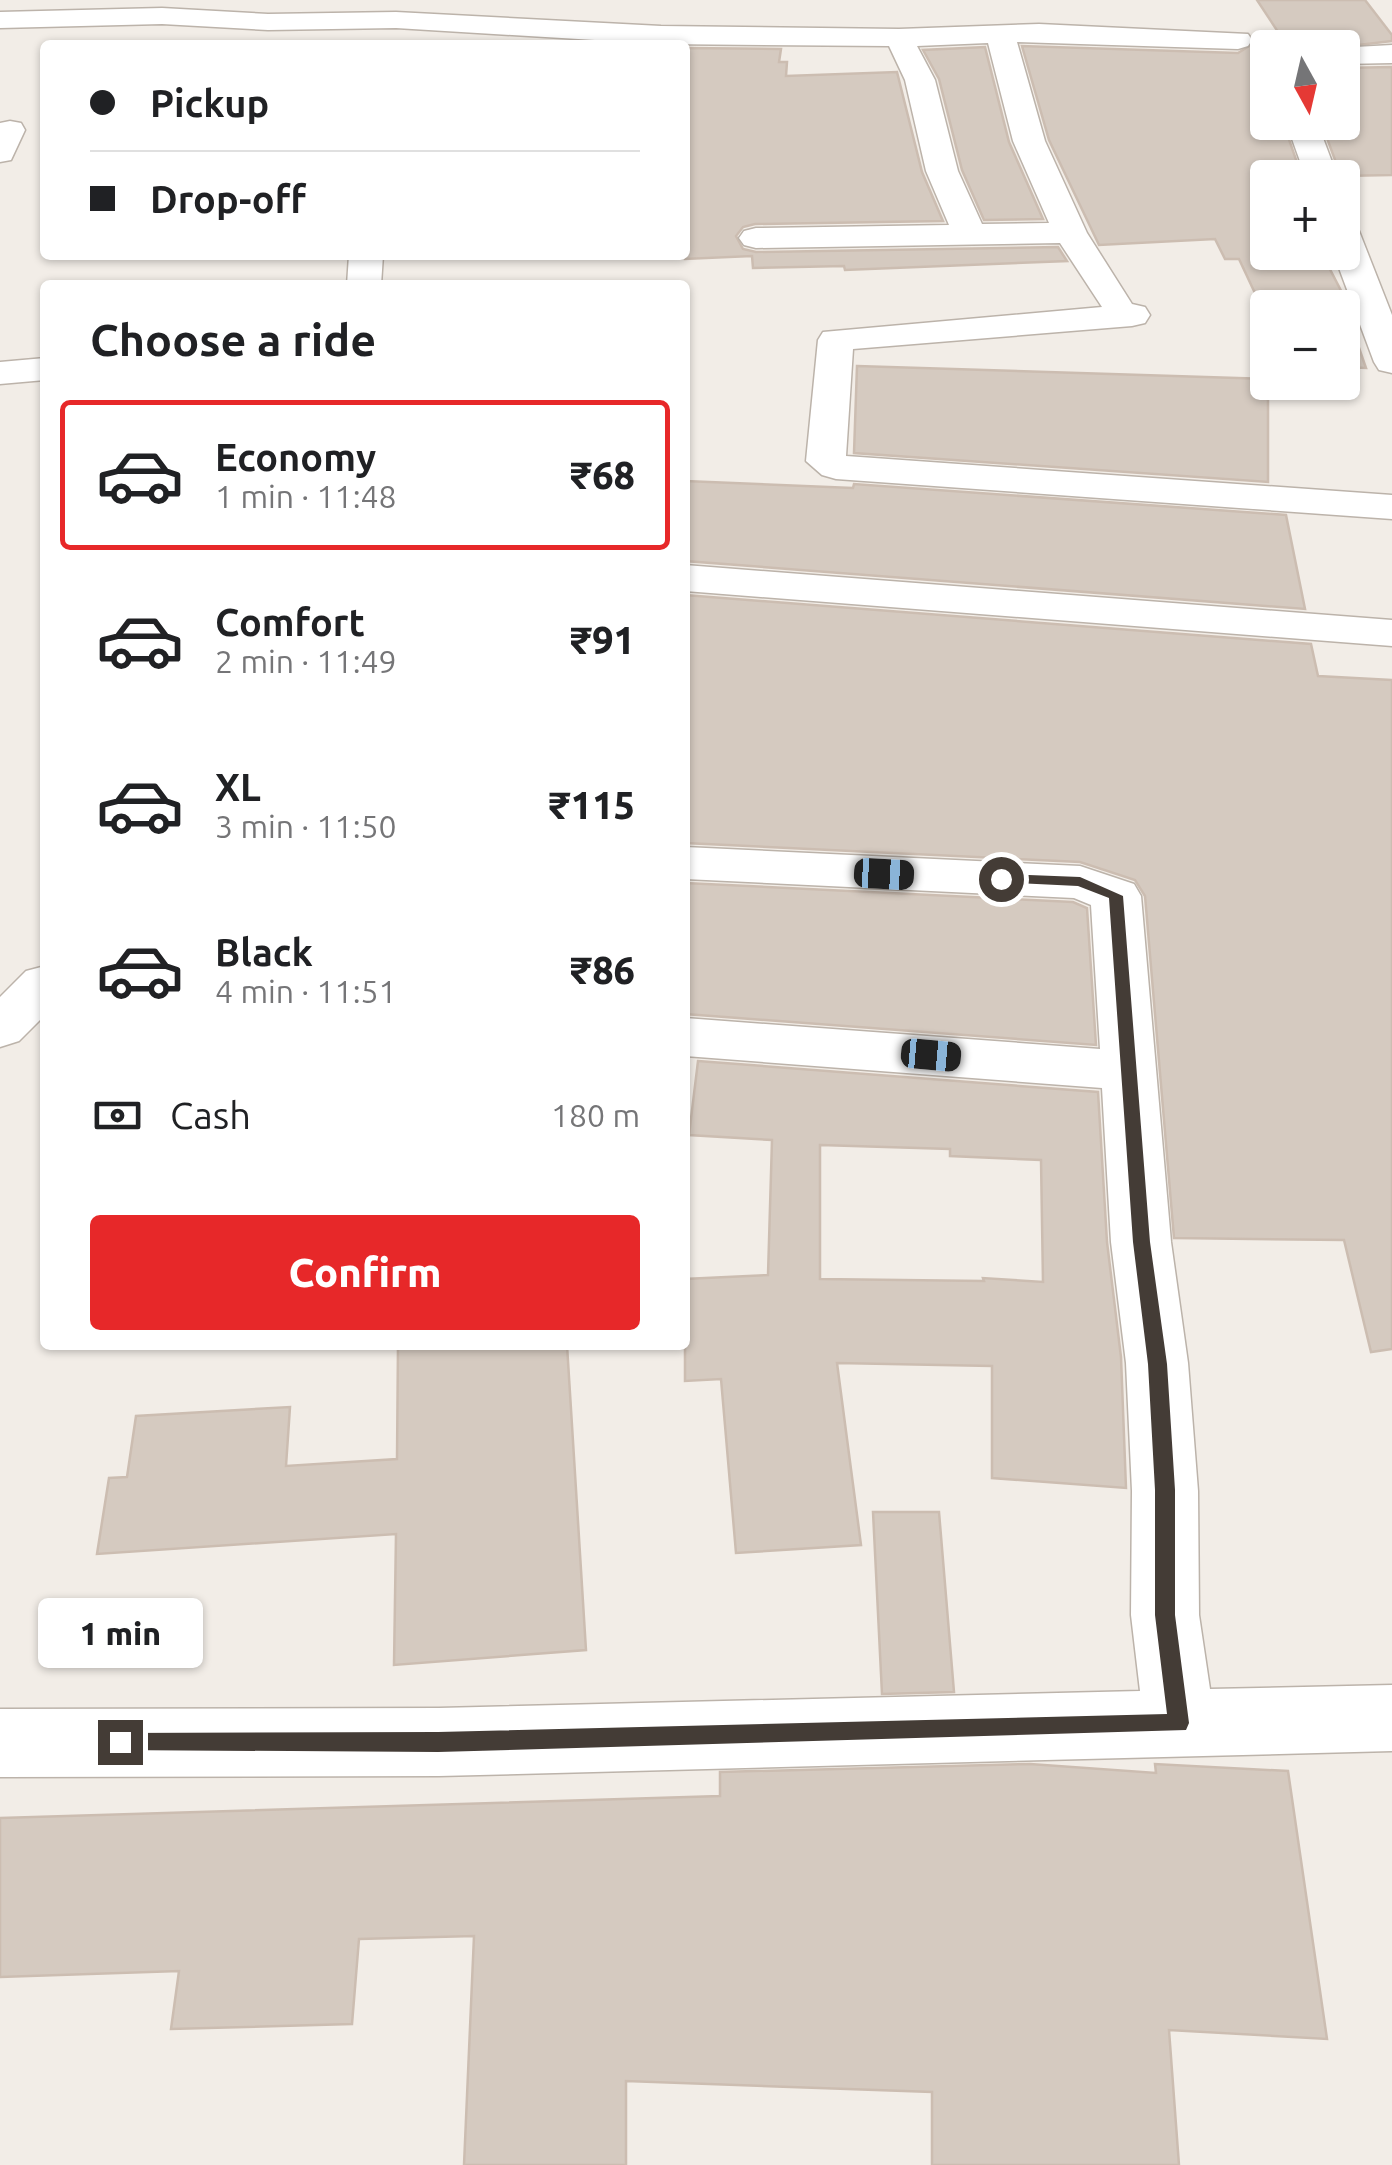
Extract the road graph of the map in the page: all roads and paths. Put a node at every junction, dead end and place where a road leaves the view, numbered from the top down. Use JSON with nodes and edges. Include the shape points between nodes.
{"nodes":[{"id":1,"x":230,"y":0,"type":"edge"},
{"id":2,"x":1042,"y":5,"type":"dead end"},
{"id":3,"x":1215,"y":15,"type":"dead end"},
{"id":4,"x":0,"y":20,"type":"edge"},
{"id":5,"x":263,"y":34,"type":"edge"},
{"id":6,"x":1000,"y":34,"type":"junction"},
{"id":7,"x":574,"y":37,"type":"edge"},
{"id":8,"x":899,"y":38,"type":"junction"},
{"id":9,"x":1250,"y":52,"type":"edge"},
{"id":10,"x":1250,"y":54,"type":"edge"},
{"id":11,"x":1392,"y":54,"type":"edge"},
{"id":12,"x":1360,"y":55,"type":"edge"},
{"id":13,"x":1070,"y":233,"type":"junction"},
{"id":14,"x":970,"y":234,"type":"junction"},
{"id":15,"x":756,"y":238,"type":"dead end"},
{"id":16,"x":1357,"y":270,"type":"edge"},
{"id":17,"x":1392,"y":362,"type":"edge"},
{"id":18,"x":40,"y":369,"type":"edge"},
{"id":19,"x":0,"y":373,"type":"edge"},
{"id":20,"x":1392,"y":507,"type":"edge"},
{"id":21,"x":690,"y":578,"type":"edge"},
{"id":22,"x":1392,"y":634,"type":"edge"},
{"id":23,"x":690,"y":863,"type":"edge"},
{"id":24,"x":40,"y":989,"type":"edge"},
{"id":25,"x":0,"y":1028,"type":"edge"},
{"id":26,"x":690,"y":1037,"type":"edge"},
{"id":27,"x":1129,"y":1071,"type":"junction"},
{"id":28,"x":1392,"y":1718,"type":"edge"},
{"id":29,"x":1178,"y":1723,"type":"junction"},
{"id":30,"x":0,"y":1743,"type":"edge"}],
"edges":[{"from":1,"to":2,"type":"street","via":[[757,12]]},
{"from":3,"to":9,"type":"street"},
{"from":4,"to":5,"type":"street","via":[[162,16]]},
{"from":5,"to":7,"type":"street","via":[[396,20]]},
{"from":6,"to":8,"type":"street"},
{"from":6,"to":10,"type":"street","via":[[1148,34]]},
{"from":6,"to":13,"type":"street","via":[[1028,141]]},
{"from":7,"to":8,"type":"street"},
{"from":8,"to":14,"type":"street","via":[[920,80],[942,171]]},
{"from":11,"to":12,"type":"street"},
{"from":13,"to":14,"type":"street"},
{"from":13,"to":20,"type":"street","via":[[1124,308],[836,340],[826,461],[836,467]]},
{"from":14,"to":15,"type":"street"},
{"from":16,"to":17,"type":"street"},
{"from":18,"to":19,"type":"street"},
{"from":21,"to":22,"type":"street"},
{"from":23,"to":27,"type":"street","via":[[1080,882],[1116,896]]},
{"from":24,"to":25,"type":"street"},
{"from":26,"to":27,"type":"street"},
{"from":27,"to":29,"type":"street","via":[[1158,1364],[1165,1615]]},
{"from":28,"to":29,"type":"street"},
{"from":29,"to":30,"type":"street","via":[[438,1742]]}]}
